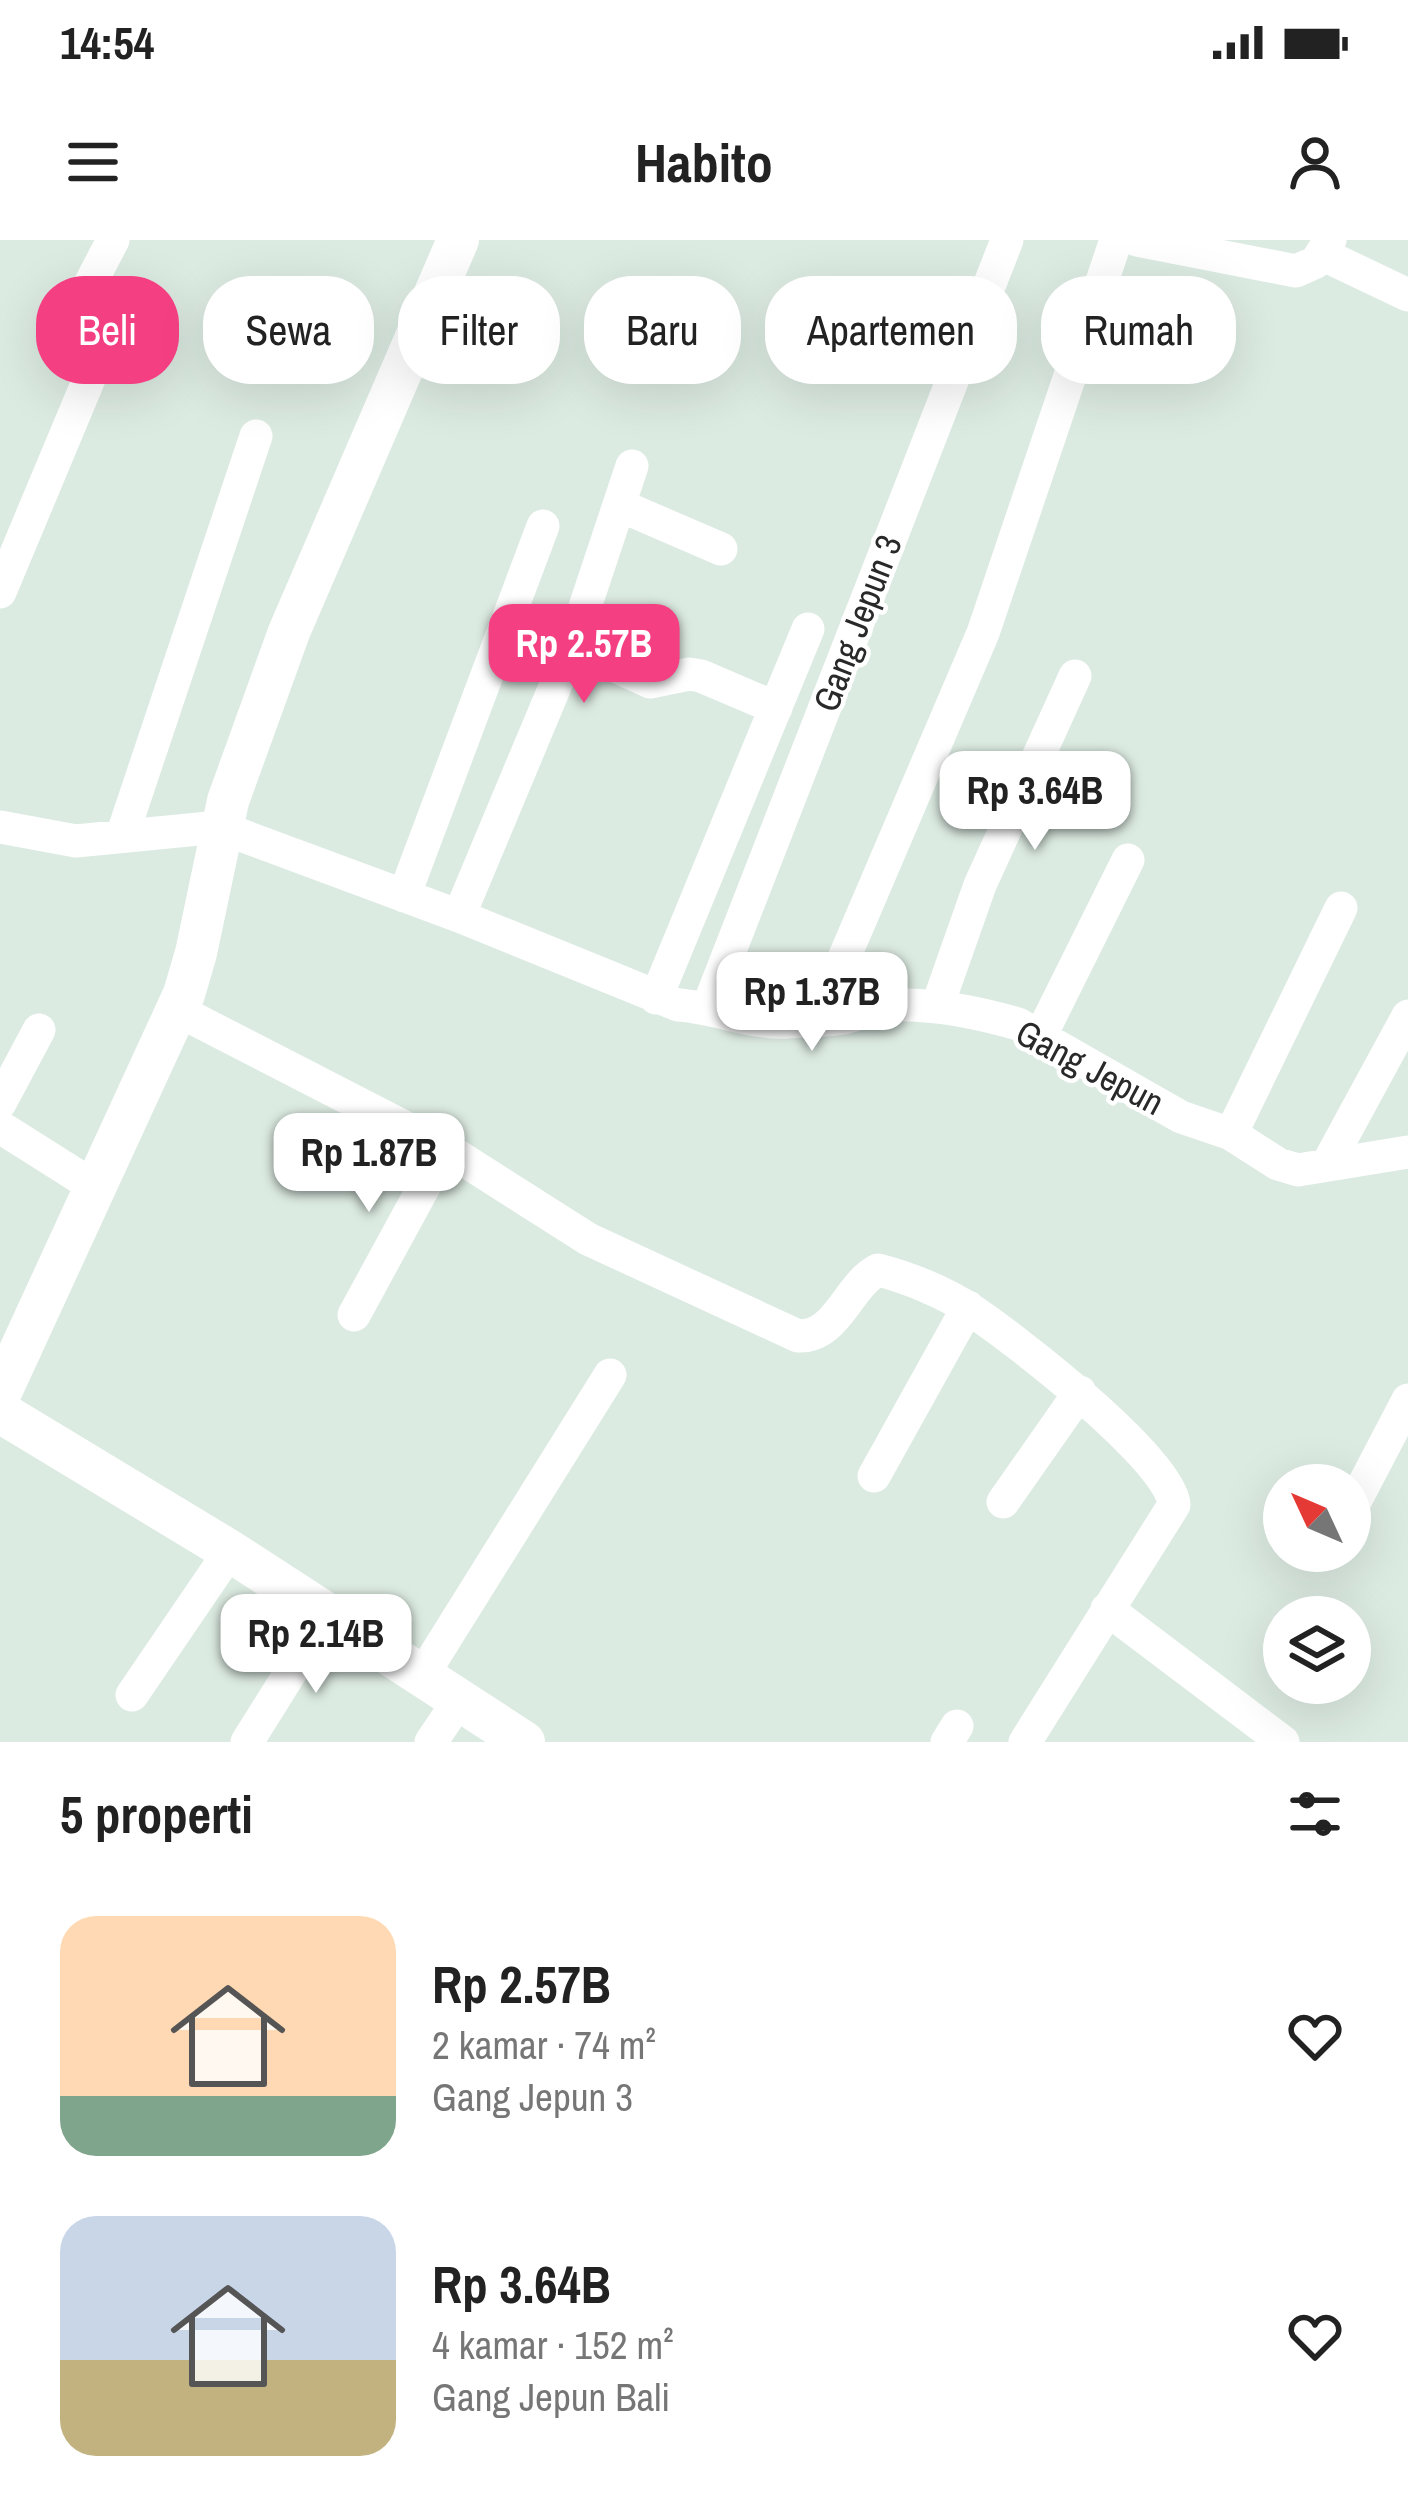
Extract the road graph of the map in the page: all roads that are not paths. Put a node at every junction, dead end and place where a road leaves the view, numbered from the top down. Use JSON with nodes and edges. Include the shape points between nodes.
{"nodes":[{"id":1,"x":112,"y":240,"type":"edge"},
{"id":2,"x":458,"y":240,"type":"edge"},
{"id":3,"x":1007,"y":240,"type":"edge"},
{"id":4,"x":1116,"y":240,"type":"edge"},
{"id":5,"x":1137,"y":240,"type":"edge"},
{"id":6,"x":1185,"y":245,"type":"edge"},
{"id":7,"x":1327,"y":248,"type":"edge"},
{"id":8,"x":1408,"y":295,"type":"edge"},
{"id":9,"x":256,"y":436,"type":"dead end"},
{"id":10,"x":632,"y":466,"type":"dead end"},
{"id":11,"x":619,"y":505,"type":"junction"},
{"id":12,"x":543,"y":526,"type":"dead end"},
{"id":13,"x":721,"y":549,"type":"dead end"},
{"id":14,"x":0,"y":592,"type":"edge"},
{"id":15,"x":808,"y":629,"type":"dead end"},
{"id":16,"x":572,"y":646,"type":"junction"},
{"id":17,"x":1075,"y":676,"type":"dead end"},
{"id":18,"x":776,"y":708,"type":"junction"},
{"id":19,"x":0,"y":827,"type":"edge"},
{"id":20,"x":219,"y":827,"type":"junction"},
{"id":21,"x":122,"y":836,"type":"junction"},
{"id":22,"x":1128,"y":860,"type":"dead end"},
{"id":23,"x":404,"y":896,"type":"junction"},
{"id":24,"x":1341,"y":908,"type":"dead end"},
{"id":25,"x":459,"y":916,"type":"junction"},
{"id":26,"x":656,"y":998,"type":"junction"},
{"id":27,"x":708,"y":1007,"type":"junction"},
{"id":28,"x":937,"y":1007,"type":"junction"},
{"id":29,"x":177,"y":1010,"type":"junction"},
{"id":30,"x":1408,"y":1016,"type":"edge"},
{"id":31,"x":818,"y":1019,"type":"junction"},
{"id":32,"x":39,"y":1030,"type":"dead end"},
{"id":33,"x":1040,"y":1036,"type":"junction"},
{"id":34,"x":0,"y":1103,"type":"edge"},
{"id":35,"x":0,"y":1127,"type":"edge"},
{"id":36,"x":1232,"y":1134,"type":"junction"},
{"id":37,"x":445,"y":1148,"type":"junction"},
{"id":38,"x":1408,"y":1152,"type":"edge"},
{"id":39,"x":1327,"y":1165,"type":"junction"},
{"id":40,"x":95,"y":1187,"type":"junction"},
{"id":41,"x":968,"y":1307,"type":"junction"},
{"id":42,"x":354,"y":1315,"type":"dead end"},
{"id":43,"x":610,"y":1375,"type":"dead end"},
{"id":44,"x":1080,"y":1392,"type":"junction"},
{"id":45,"x":0,"y":1394,"type":"edge"},
{"id":46,"x":1408,"y":1400,"type":"edge"},
{"id":47,"x":0,"y":1412,"type":"edge"},
{"id":48,"x":1371,"y":1470,"type":"edge"},
{"id":49,"x":874,"y":1476,"type":"dead end"},
{"id":50,"x":1003,"y":1502,"type":"dead end"},
{"id":51,"x":230,"y":1552,"type":"junction"},
{"id":52,"x":1107,"y":1610,"type":"junction"},
{"id":53,"x":326,"y":1614,"type":"junction"},
{"id":54,"x":422,"y":1676,"type":"junction"},
{"id":55,"x":132,"y":1696,"type":"dead end"},
{"id":56,"x":460,"y":1699,"type":"junction"},
{"id":57,"x":247,"y":1742,"type":"edge"},
{"id":58,"x":431,"y":1742,"type":"edge"},
{"id":59,"x":524,"y":1742,"type":"edge"},
{"id":60,"x":1024,"y":1742,"type":"edge"},
{"id":61,"x":1283,"y":1742,"type":"edge"}],
"edges":[{"from":1,"to":14,"type":"street","via":[[65,332],[89,379]]},
{"from":2,"to":20,"type":"street","via":[[289,632]]},
{"from":3,"to":27,"type":"street","name":"Gang Jepun 3"},
{"from":4,"to":31,"type":"street","via":[[983,633]]},
{"from":5,"to":6,"type":"street"},
{"from":6,"to":7,"type":"street","via":[[1296,271]]},
{"from":7,"to":8,"type":"street"},
{"from":9,"to":21,"type":"street"},
{"from":10,"to":11,"type":"street"},
{"from":11,"to":13,"type":"street"},
{"from":11,"to":16,"type":"street"},
{"from":12,"to":23,"type":"street"},
{"from":15,"to":18,"type":"street"},
{"from":16,"to":18,"type":"street","via":[[650,682],[701,676]]},
{"from":16,"to":25,"type":"street"},
{"from":17,"to":28,"type":"street","via":[[980,885]]},
{"from":18,"to":26,"type":"street"},
{"from":19,"to":21,"type":"street","via":[[76,841]]},
{"from":20,"to":21,"type":"street"},
{"from":20,"to":23,"type":"street","name":"Gang Jepun"},
{"from":20,"to":29,"type":"street"},
{"from":22,"to":33,"type":"street"},
{"from":23,"to":25,"type":"street","name":"Gang Jepun"},
{"from":24,"to":36,"type":"street"},
{"from":25,"to":26,"type":"street","name":"Gang Jepun"},
{"from":26,"to":27,"type":"street","name":"Gang Jepun"},
{"from":27,"to":31,"type":"street","name":"Gang Jepun","via":[[753,1020]]},
{"from":28,"to":31,"type":"street","name":"Gang Jepun","via":[[894,1005]]},
{"from":28,"to":33,"type":"street","name":"Gang Jepun"},
{"from":29,"to":37,"type":"street"},
{"from":29,"to":40,"type":"street"},
{"from":30,"to":39,"type":"street"},
{"from":32,"to":34,"type":"street"},
{"from":33,"to":36,"type":"street","name":"Gang Jepun","via":[[1181,1117]]},
{"from":35,"to":40,"type":"street"},
{"from":36,"to":39,"type":"street","name":"Gang Jepun","via":[[1278,1164]]},
{"from":37,"to":41,"type":"street","via":[[588,1239],[798,1336],[824,1328],[878,1270]]},
{"from":37,"to":42,"type":"street"},
{"from":38,"to":39,"type":"street","name":"Gang Jepun"},
{"from":40,"to":45,"type":"street"},
{"from":41,"to":44,"type":"street"},
{"from":41,"to":49,"type":"street"},
{"from":43,"to":54,"type":"street"},
{"from":44,"to":50,"type":"street"},
{"from":44,"to":52,"type":"street","via":[[1173,1493],[1172,1511]]},
{"from":46,"to":48,"type":"street"},
{"from":47,"to":51,"type":"street"},
{"from":51,"to":53,"type":"street"},
{"from":51,"to":55,"type":"street"},
{"from":52,"to":60,"type":"street"},
{"from":52,"to":61,"type":"street"},
{"from":53,"to":54,"type":"street"},
{"from":53,"to":57,"type":"street"},
{"from":54,"to":56,"type":"street"},
{"from":56,"to":58,"type":"street"},
{"from":56,"to":59,"type":"street"}]}
